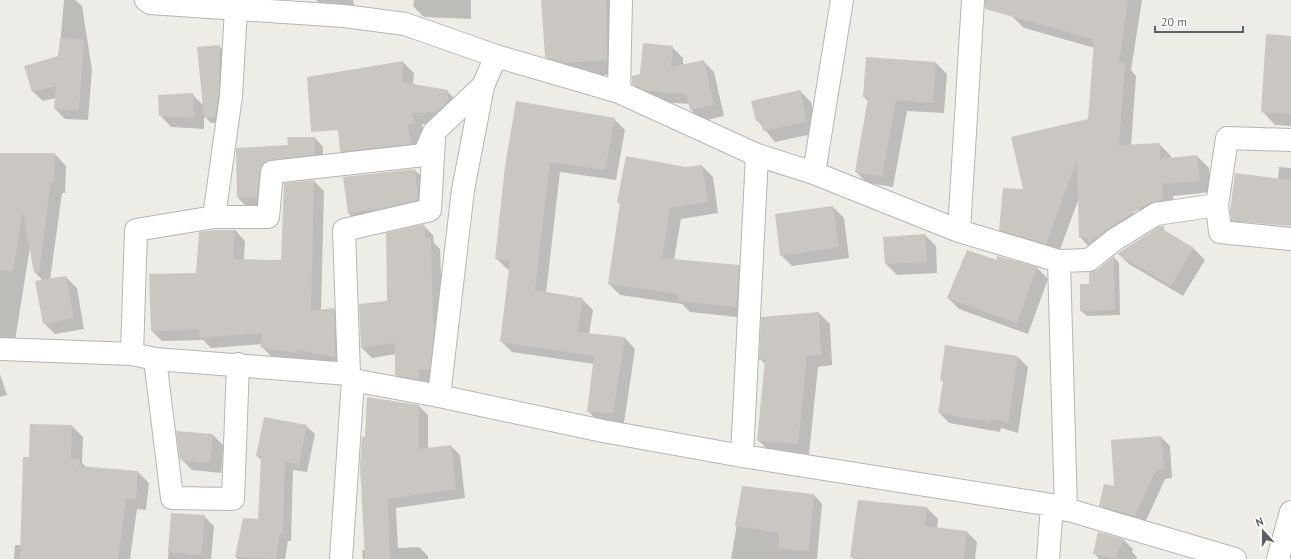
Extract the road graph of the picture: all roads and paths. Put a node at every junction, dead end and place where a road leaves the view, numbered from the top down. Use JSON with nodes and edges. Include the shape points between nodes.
{"nodes":[{"id":1,"x":146,"y":0,"type":"edge"},
{"id":2,"x":621,"y":0,"type":"edge"},
{"id":3,"x":842,"y":0,"type":"edge"},
{"id":4,"x":973,"y":0,"type":"edge"},
{"id":5,"x":236,"y":9,"type":"junction"},
{"id":6,"x":496,"y":56,"type":"junction"},
{"id":7,"x":483,"y":86,"type":"junction"},
{"id":8,"x":619,"y":92,"type":"junction"},
{"id":9,"x":434,"y":132,"type":"junction"},
{"id":10,"x":1291,"y":140,"type":"edge"},
{"id":11,"x":757,"y":155,"type":"junction"},
{"id":12,"x":814,"y":173,"type":"junction"},
{"id":13,"x":1217,"y":205,"type":"junction"},
{"id":14,"x":214,"y":217,"type":"junction"},
{"id":15,"x":959,"y":231,"type":"junction"},
{"id":16,"x":1291,"y":239,"type":"edge"},
{"id":17,"x":1059,"y":261,"type":"junction"},
{"id":18,"x":0,"y":349,"type":"edge"},
{"id":19,"x":132,"y":354,"type":"junction"},
{"id":20,"x":155,"y":359,"type":"junction"},
{"id":21,"x":238,"y":364,"type":"junction"},
{"id":22,"x":351,"y":377,"type":"junction"},
{"id":23,"x":439,"y":396,"type":"junction"},
{"id":24,"x":742,"y":456,"type":"junction"},
{"id":25,"x":1059,"y":508,"type":"junction"},
{"id":26,"x":1291,"y":512,"type":"edge"},
{"id":27,"x":341,"y":559,"type":"edge"},
{"id":28,"x":1048,"y":559,"type":"edge"},
{"id":29,"x":1235,"y":559,"type":"edge"},
{"id":30,"x":1278,"y":559,"type":"edge"}],
"edges":[{"from":1,"to":5,"type":"street","via":[[150,3]]},
{"from":2,"to":8,"type":"street"},
{"from":3,"to":12,"type":"street"},
{"from":4,"to":15,"type":"street"},
{"from":5,"to":6,"type":"street","via":[[344,16],[405,24]]},
{"from":5,"to":14,"type":"street","via":[[232,96]]},
{"from":6,"to":7,"type":"street"},
{"from":6,"to":8,"type":"street"},
{"from":7,"to":9,"type":"street"},
{"from":7,"to":23,"type":"street","via":[[463,190]]},
{"from":8,"to":11,"type":"street"},
{"from":9,"to":14,"type":"street","via":[[424,154],[272,172],[268,217]]},
{"from":9,"to":22,"type":"street","via":[[430,210],[344,230]]},
{"from":10,"to":13,"type":"street","via":[[1227,138]]},
{"from":11,"to":12,"type":"street"},
{"from":11,"to":24,"type":"street"},
{"from":12,"to":15,"type":"street"},
{"from":13,"to":16,"type":"street","via":[[1220,232]]},
{"from":13,"to":17,"type":"street","via":[[1156,214],[1114,240],[1089,260]]},
{"from":14,"to":19,"type":"street","via":[[136,230]]},
{"from":15,"to":17,"type":"street"},
{"from":17,"to":25,"type":"street"},
{"from":18,"to":19,"type":"street"},
{"from":19,"to":20,"type":"street"},
{"from":20,"to":21,"type":"street"},
{"from":20,"to":21,"type":"street","via":[[172,498],[233,499]]},
{"from":21,"to":22,"type":"street"},
{"from":22,"to":23,"type":"street"},
{"from":22,"to":27,"type":"street"},
{"from":23,"to":24,"type":"street","via":[[603,431]]},
{"from":24,"to":25,"type":"street"},
{"from":25,"to":28,"type":"street"},
{"from":25,"to":29,"type":"street"},
{"from":26,"to":30,"type":"street"}]}
